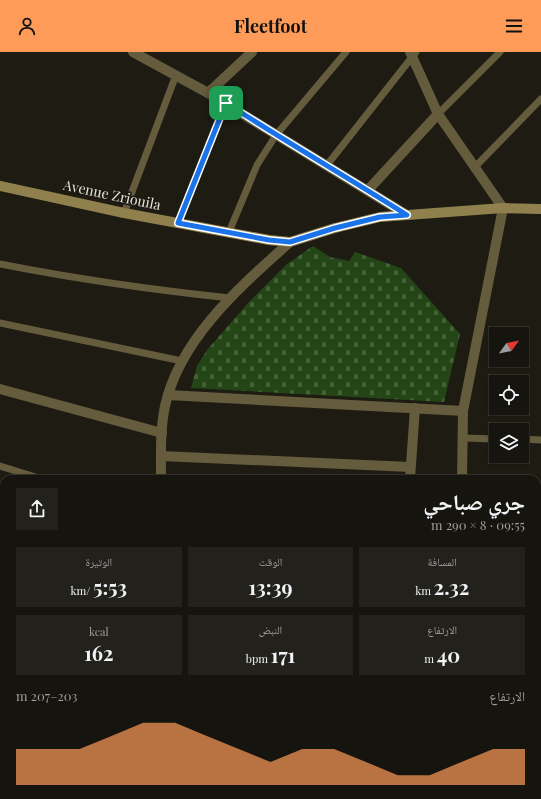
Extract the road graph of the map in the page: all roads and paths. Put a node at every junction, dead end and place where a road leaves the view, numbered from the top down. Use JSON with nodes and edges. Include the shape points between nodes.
{"nodes":[{"id":1,"x":133,"y":52,"type":"edge"},
{"id":2,"x":252,"y":52,"type":"edge"},
{"id":3,"x":346,"y":52,"type":"edge"},
{"id":4,"x":500,"y":52,"type":"edge"},
{"id":5,"x":412,"y":53,"type":"edge"},
{"id":6,"x":176,"y":75,"type":"junction"},
{"id":7,"x":208,"y":93,"type":"junction"},
{"id":8,"x":541,"y":99,"type":"edge"},
{"id":9,"x":226,"y":103,"type":"junction"},
{"id":10,"x":438,"y":114,"type":"junction"},
{"id":11,"x":276,"y":135,"type":"junction"},
{"id":12,"x":327,"y":165,"type":"junction"},
{"id":13,"x":474,"y":168,"type":"junction"},
{"id":14,"x":0,"y":186,"type":"edge"},
{"id":15,"x":368,"y":190,"type":"junction"},
{"id":16,"x":503,"y":208,"type":"junction"},
{"id":17,"x":541,"y":209,"type":"edge"},
{"id":18,"x":124,"y":213,"type":"junction"},
{"id":19,"x":407,"y":215,"type":"junction"},
{"id":20,"x":178,"y":223,"type":"junction"},
{"id":21,"x":229,"y":232,"type":"junction"},
{"id":22,"x":290,"y":242,"type":"junction"},
{"id":23,"x":0,"y":264,"type":"edge"},
{"id":24,"x":230,"y":298,"type":"junction"},
{"id":25,"x":0,"y":323,"type":"edge"},
{"id":26,"x":182,"y":361,"type":"junction"},
{"id":27,"x":0,"y":390,"type":"edge"},
{"id":28,"x":168,"y":395,"type":"junction"},
{"id":29,"x":415,"y":408,"type":"junction"},
{"id":30,"x":463,"y":411,"type":"junction"},
{"id":31,"x":162,"y":433,"type":"junction"},
{"id":32,"x":463,"y":438,"type":"junction"},
{"id":33,"x":489,"y":439,"type":"edge"},
{"id":34,"x":529,"y":439,"type":"edge"},
{"id":35,"x":541,"y":440,"type":"edge"},
{"id":36,"x":161,"y":456,"type":"junction"},
{"id":37,"x":0,"y":466,"type":"edge"},
{"id":38,"x":410,"y":467,"type":"junction"},
{"id":39,"x":29,"y":475,"type":"edge"},
{"id":40,"x":161,"y":475,"type":"edge"},
{"id":41,"x":410,"y":475,"type":"edge"},
{"id":42,"x":462,"y":475,"type":"edge"}],
"edges":[{"from":1,"to":6,"type":"street"},
{"from":2,"to":7,"type":"street"},
{"from":3,"to":11,"type":"lane"},
{"from":4,"to":10,"type":"lane"},
{"from":5,"to":10,"type":"street"},
{"from":5,"to":12,"type":"lane"},
{"from":6,"to":7,"type":"street"},
{"from":6,"to":18,"type":"lane"},
{"from":7,"to":9,"type":"street"},
{"from":8,"to":13,"type":"lane"},
{"from":9,"to":11,"type":"street"},
{"from":9,"to":20,"type":"lane"},
{"from":10,"to":13,"type":"street"},
{"from":10,"to":15,"type":"street"},
{"from":11,"to":12,"type":"street"},
{"from":11,"to":21,"type":"lane","via":[[257,165]]},
{"from":12,"to":15,"type":"street"},
{"from":13,"to":16,"type":"street"},
{"from":14,"to":18,"type":"street","name":"Avenue Zriouila"},
{"from":15,"to":19,"type":"street"},
{"from":16,"to":17,"type":"street"},
{"from":16,"to":19,"type":"street"},
{"from":16,"to":30,"type":"street"},
{"from":18,"to":20,"type":"street","name":"Avenue Zriouila"},
{"from":19,"to":22,"type":"street","via":[[380,217]]},
{"from":20,"to":21,"type":"street","name":"Avenue Zriouila"},
{"from":21,"to":22,"type":"street","name":"Avenue Zriouila"},
{"from":22,"to":24,"type":"street"},
{"from":23,"to":24,"type":"lane","via":[[158,290]]},
{"from":24,"to":26,"type":"street"},
{"from":25,"to":26,"type":"lane"},
{"from":26,"to":28,"type":"street"},
{"from":27,"to":31,"type":"street"},
{"from":28,"to":29,"type":"street"},
{"from":28,"to":31,"type":"street"},
{"from":29,"to":30,"type":"street"},
{"from":29,"to":38,"type":"street"},
{"from":30,"to":32,"type":"street"},
{"from":31,"to":36,"type":"street"},
{"from":32,"to":33,"type":"lane"},
{"from":32,"to":42,"type":"street"},
{"from":34,"to":35,"type":"lane"},
{"from":36,"to":38,"type":"street"},
{"from":36,"to":40,"type":"street"},
{"from":37,"to":39,"type":"lane"},
{"from":38,"to":41,"type":"street"}]}
